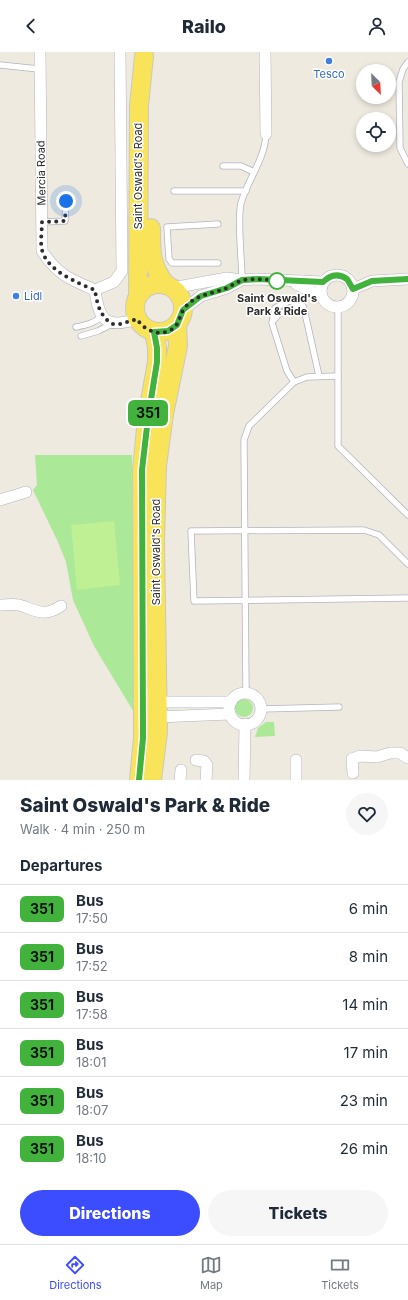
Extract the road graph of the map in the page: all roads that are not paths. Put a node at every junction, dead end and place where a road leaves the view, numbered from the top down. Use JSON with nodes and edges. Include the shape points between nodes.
{"nodes":[{"id":1,"x":40,"y":52,"type":"edge"},
{"id":2,"x":120,"y":52,"type":"edge"},
{"id":3,"x":265,"y":52,"type":"edge"},
{"id":4,"x":144,"y":54,"type":"edge"},
{"id":5,"x":408,"y":62,"type":"edge"},
{"id":6,"x":0,"y":65,"type":"edge"},
{"id":7,"x":39,"y":69,"type":"junction"},
{"id":8,"x":266,"y":134,"type":"joint"},
{"id":9,"x":408,"y":164,"type":"edge"},
{"id":10,"x":223,"y":166,"type":"dead end"},
{"id":11,"x":254,"y":172,"type":"junction"},
{"id":12,"x":174,"y":191,"type":"dead end"},
{"id":13,"x":246,"y":191,"type":"junction"},
{"id":14,"x":66,"y":201,"type":"dead end"},
{"id":15,"x":42,"y":222,"type":"junction"},
{"id":16,"x":218,"y":224,"type":"dead end"},
{"id":17,"x":218,"y":263,"type":"dead end"},
{"id":18,"x":408,"y":279,"type":"edge"},
{"id":19,"x":242,"y":280,"type":"junction"},
{"id":20,"x":293,"y":282,"type":"junction"},
{"id":21,"x":323,"y":282,"type":"junction"},
{"id":22,"x":169,"y":286,"type":"junction"},
{"id":23,"x":353,"y":289,"type":"junction"},
{"id":24,"x":95,"y":290,"type":"junction"},
{"id":25,"x":138,"y":295,"type":"junction"},
{"id":26,"x":322,"y":297,"type":"junction"},
{"id":27,"x":338,"y":307,"type":"junction"},
{"id":28,"x":305,"y":313,"type":"junction"},
{"id":29,"x":102,"y":315,"type":"junction"},
{"id":30,"x":180,"y":317,"type":"junction"},
{"id":31,"x":137,"y":319,"type":"junction"},
{"id":32,"x":272,"y":323,"type":"junction"},
{"id":33,"x":112,"y":324,"type":"junction"},
{"id":34,"x":76,"y":327,"type":"dead end"},
{"id":35,"x":154,"y":332,"type":"junction"},
{"id":36,"x":81,"y":336,"type":"dead end"},
{"id":37,"x":319,"y":376,"type":"junction"},
{"id":38,"x":338,"y":376,"type":"junction"},
{"id":39,"x":294,"y":382,"type":"junction"},
{"id":40,"x":26,"y":492,"type":"dead end"},
{"id":41,"x":0,"y":500,"type":"edge"},
{"id":42,"x":408,"y":515,"type":"edge"},
{"id":43,"x":244,"y":530,"type":"junction"},
{"id":44,"x":408,"y":564,"type":"edge"},
{"id":45,"x":408,"y":598,"type":"edge"},
{"id":46,"x":244,"y":600,"type":"junction"},
{"id":47,"x":0,"y":605,"type":"edge"},
{"id":48,"x":61,"y":606,"type":"dead end"},
{"id":49,"x":246,"y":693,"type":"junction"},
{"id":50,"x":231,"y":702,"type":"junction"},
{"id":51,"x":339,"y":707,"type":"dead end"},
{"id":52,"x":261,"y":709,"type":"junction"},
{"id":53,"x":150,"y":710,"type":"junction"},
{"id":54,"x":230,"y":714,"type":"junction"},
{"id":55,"x":245,"y":724,"type":"junction"},
{"id":56,"x":408,"y":758,"type":"edge"},
{"id":57,"x":196,"y":760,"type":"dead end"},
{"id":58,"x":296,"y":760,"type":"dead end"},
{"id":59,"x":353,"y":773,"type":"dead end"},
{"id":60,"x":139,"y":780,"type":"edge"},
{"id":61,"x":152,"y":780,"type":"edge"},
{"id":62,"x":206,"y":780,"type":"edge"},
{"id":63,"x":244,"y":780,"type":"edge"},
{"id":64,"x":296,"y":780,"type":"edge"}],
"edges":[{"from":1,"to":7,"type":"street","name":"Mercia Road"},
{"from":2,"to":24,"type":"street","via":[[122,271],[114,282]]},
{"from":3,"to":8,"type":"street"},
{"from":4,"to":22,"type":"main road","name":"Saint Oswald's Road","via":[[150,107],[151,258],[158,274]]},
{"from":4,"to":25,"type":"main road","name":"Saint Oswald's Road","via":[[138,106]]},
{"from":5,"to":9,"type":"lane","via":[[399,82],[400,148]]},
{"from":6,"to":7,"type":"lane"},
{"from":7,"to":15,"type":"street","name":"Mercia Road"},
{"from":8,"to":11,"type":"lane","via":[[264,151]]},
{"from":10,"to":11,"type":"lane","via":[[241,166]]},
{"from":11,"to":13,"type":"lane"},
{"from":12,"to":13,"type":"lane"},
{"from":13,"to":19,"type":"lane","via":[[240,209]]},
{"from":14,"to":15,"type":"lane","via":[[65,221]]},
{"from":15,"to":24,"type":"street","name":"Mercia Road","via":[[42,251],[53,268],[73,281]]},
{"from":16,"to":17,"type":"lane","via":[[167,227],[169,259],[172,264]]},
{"from":18,"to":23,"type":"street","via":[[372,281]]},
{"from":19,"to":20,"type":"street"},
{"from":19,"to":22,"type":"street","via":[[227,278]]},
{"from":19,"to":30,"type":"street","via":[[201,296]]},
{"from":20,"to":21,"type":"street"},
{"from":20,"to":26,"type":"street"},
{"from":21,"to":23,"type":"street","via":[[332,276],[342,276]]},
{"from":21,"to":26,"type":"street"},
{"from":22,"to":25,"type":"main road","via":[[152,285]]},
{"from":22,"to":30,"type":"main road","via":[[181,298]]},
{"from":23,"to":27,"type":"street","via":[[347,303]]},
{"from":24,"to":29,"type":"street"},
{"from":25,"to":31,"type":"main road","via":[[135,302]]},
{"from":26,"to":27,"type":"street","via":[[326,304]]},
{"from":27,"to":38,"type":"lane"},
{"from":28,"to":32,"type":"lane","via":[[299,307],[279,314]]},
{"from":28,"to":32,"type":"lane","via":[[303,306],[289,301],[275,308]]},
{"from":28,"to":37,"type":"lane"},
{"from":29,"to":33,"type":"street"},
{"from":29,"to":34,"type":"lane","via":[[98,320]]},
{"from":30,"to":35,"type":"main road","via":[[168,331]]},
{"from":30,"to":53,"type":"main road","name":"Saint Oswald's Road","via":[[178,346],[164,414],[157,466]]},
{"from":31,"to":33,"type":"street"},
{"from":31,"to":35,"type":"main road","via":[[146,329]]},
{"from":32,"to":39,"type":"lane","via":[[287,371]]},
{"from":33,"to":36,"type":"lane"},
{"from":35,"to":53,"type":"main road","name":"Saint Oswald's Road","via":[[157,362],[142,470]]},
{"from":37,"to":38,"type":"lane"},
{"from":37,"to":39,"type":"lane"},
{"from":38,"to":42,"type":"lane","via":[[338,446]]},
{"from":39,"to":43,"type":"lane","via":[[249,426],[244,440]]},
{"from":40,"to":41,"type":"street"},
{"from":43,"to":44,"type":"lane","via":[[364,530],[378,535]]},
{"from":43,"to":46,"type":"lane"},
{"from":43,"to":46,"type":"lane","via":[[191,531],[194,601]]},
{"from":45,"to":46,"type":"lane"},
{"from":46,"to":49,"type":"lane"},
{"from":47,"to":48,"type":"street","via":[[17,604],[39,612],[48,612]]},
{"from":49,"to":50,"type":"street","via":[[237,695]]},
{"from":49,"to":52,"type":"street","via":[[255,696]]},
{"from":50,"to":53,"type":"street"},
{"from":50,"to":54,"type":"street"},
{"from":51,"to":52,"type":"lane"},
{"from":52,"to":55,"type":"street","via":[[258,718]]},
{"from":53,"to":54,"type":"street"},
{"from":53,"to":60,"type":"main road","name":"Saint Oswald's Road"},
{"from":53,"to":61,"type":"main road","name":"Saint Oswald's Road","via":[[157,748]]},
{"from":54,"to":55,"type":"street","via":[[236,722]]},
{"from":55,"to":63,"type":"street"},
{"from":56,"to":59,"type":"street","via":[[400,753],[376,757],[360,756],[352,759]]},
{"from":57,"to":62,"type":"street","via":[[204,761],[207,765]]},
{"from":58,"to":64,"type":"street"}]}
